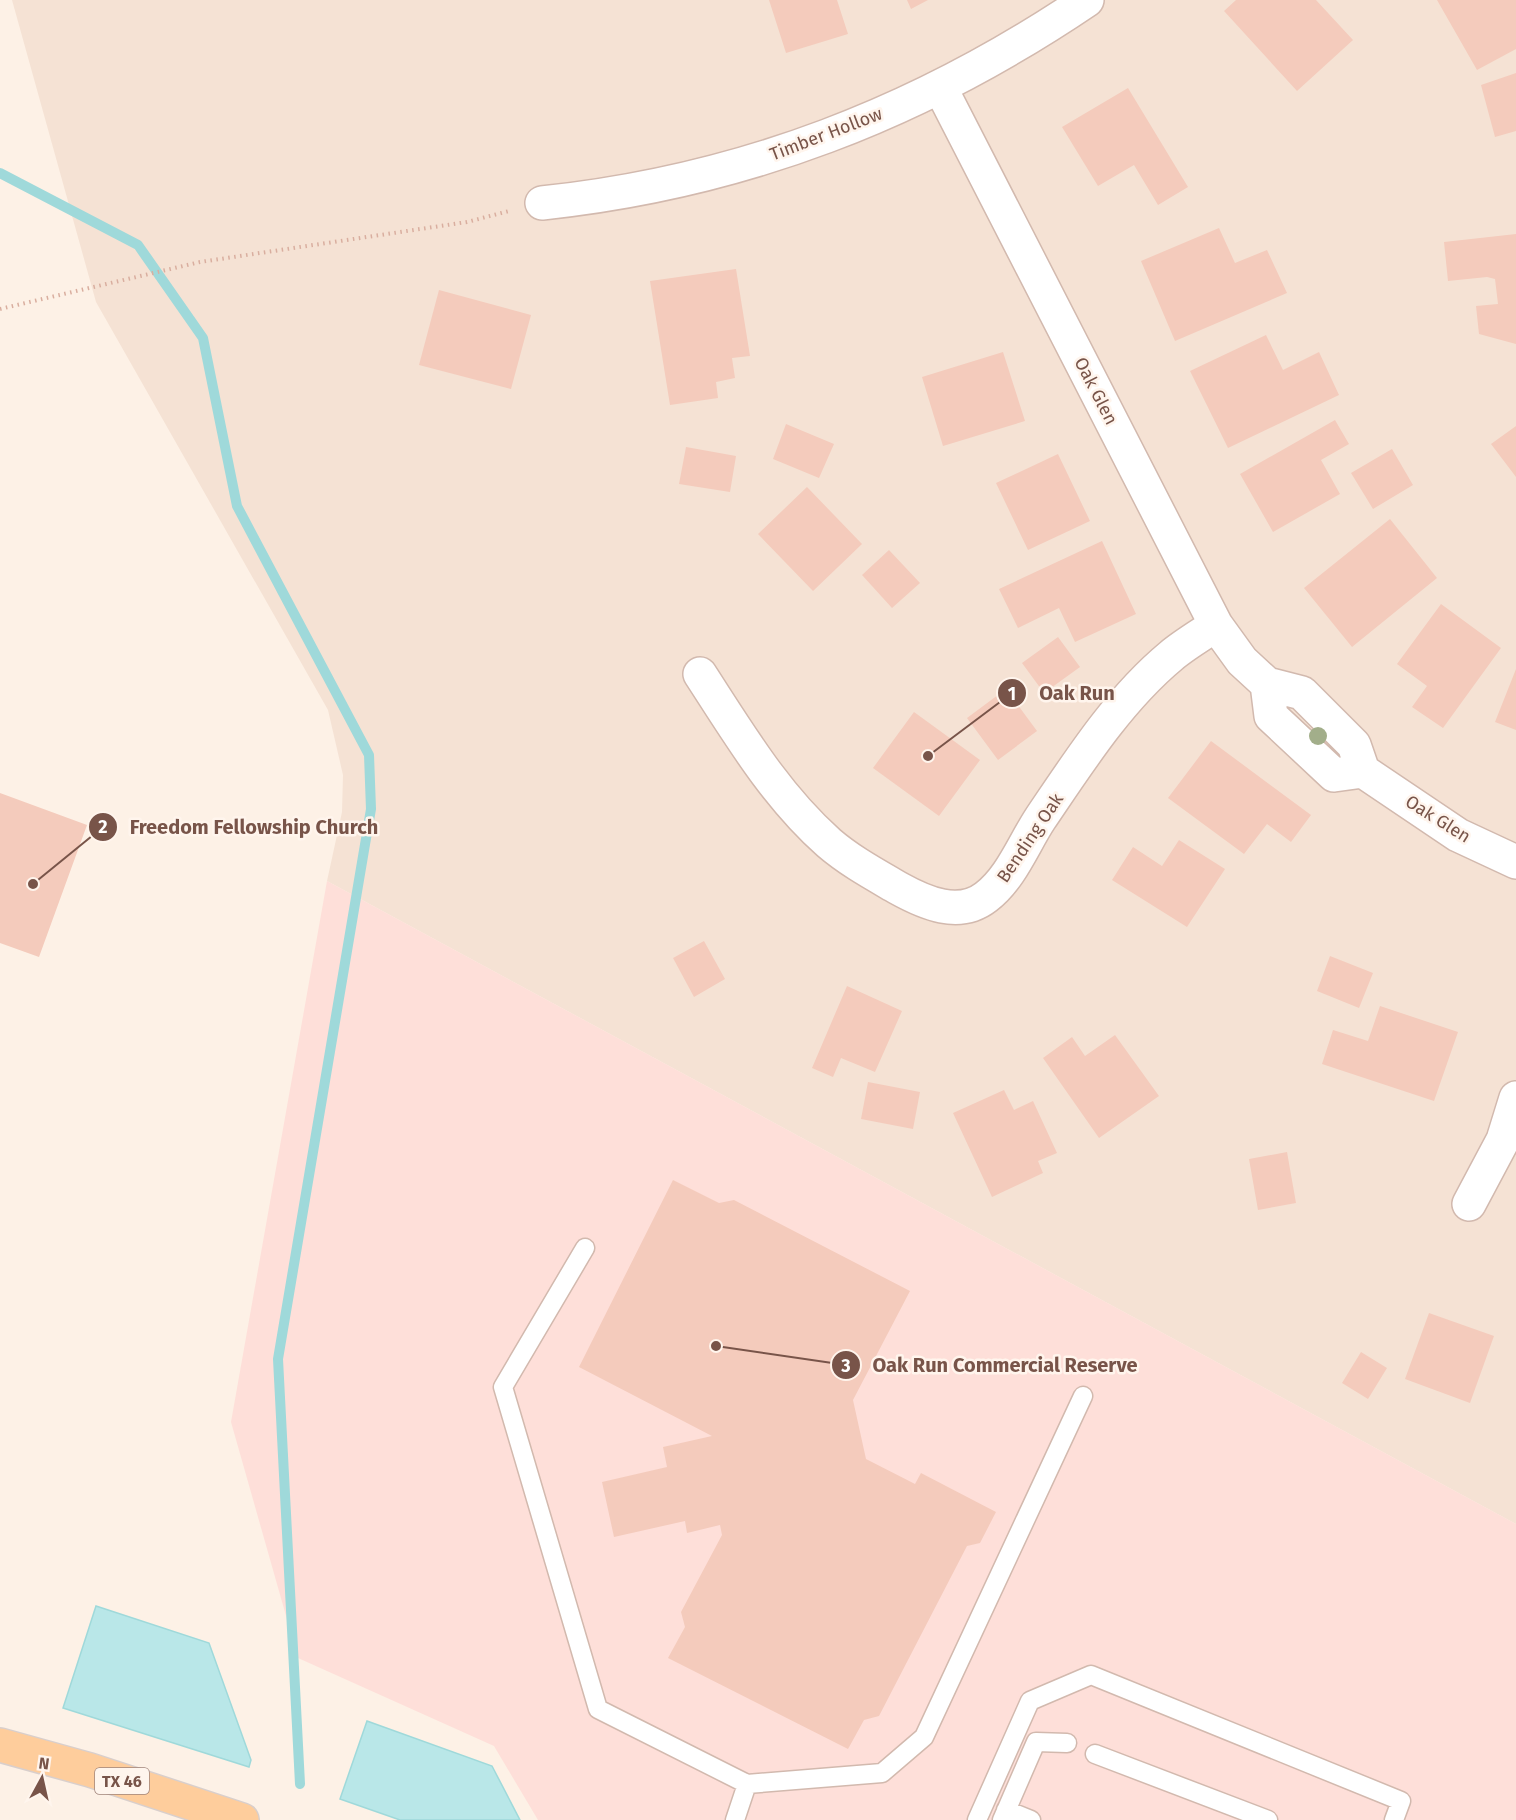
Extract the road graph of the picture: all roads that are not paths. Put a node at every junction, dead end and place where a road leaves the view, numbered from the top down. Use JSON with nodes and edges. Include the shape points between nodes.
{"nodes":[{"id":1,"x":1087,"y":0,"type":"edge"},
{"id":2,"x":940,"y":87,"type":"junction"},
{"id":3,"x":542,"y":203,"type":"road end"},
{"id":4,"x":1215,"y":625,"type":"junction"},
{"id":5,"x":700,"y":674,"type":"dead end"},
{"id":6,"x":1516,"y":862,"type":"edge"},
{"id":7,"x":1516,"y":1098,"type":"edge"},
{"id":8,"x":1469,"y":1204,"type":"dead end"},
{"id":9,"x":585,"y":1248,"type":"dead end"},
{"id":10,"x":1083,"y":1396,"type":"dead end"},
{"id":11,"x":1067,"y":1743,"type":"dead end"},
{"id":12,"x":0,"y":1745,"type":"edge"},
{"id":13,"x":1095,"y":1754,"type":"dead end"},
{"id":14,"x":747,"y":1785,"type":"junction"},
{"id":15,"x":1004,"y":1815,"type":"edge"},
{"id":16,"x":242,"y":1820,"type":"edge"},
{"id":17,"x":735,"y":1820,"type":"edge"},
{"id":18,"x":977,"y":1820,"type":"edge"},
{"id":19,"x":1031,"y":1820,"type":"edge"},
{"id":20,"x":1268,"y":1820,"type":"edge"},
{"id":21,"x":1394,"y":1820,"type":"edge"}],
"edges":[{"from":1,"to":2,"type":"street","name":"Timber Hollow"},
{"from":2,"to":3,"type":"street","name":"Timber Hollow","via":[[844,130],[717,173],[650,188]]},
{"from":2,"to":4,"type":"street","name":"Oak Glen"},
{"from":4,"to":5,"type":"street","name":"Bending Oak","via":[[1172,655],[1132,695],[1040,820],[1002,883],[969,908],[946,907],[911,896],[830,844],[774,785]]},
{"from":4,"to":6,"type":"street","name":"Oak Glen","via":[[1242,661],[1267,684],[1271,716],[1334,775],[1363,771],[1458,835]]},
{"from":7,"to":8,"type":"street","via":[[1503,1140]]},
{"from":9,"to":14,"type":"lane","via":[[503,1387],[598,1709]]},
{"from":10,"to":14,"type":"lane","via":[[924,1737],[882,1773]]},
{"from":11,"to":15,"type":"lane","via":[[1036,1742]]},
{"from":12,"to":16,"type":"main road","number":"TX 46"},
{"from":13,"to":20,"type":"lane"},
{"from":14,"to":17,"type":"lane"},
{"from":15,"to":19,"type":"lane"},
{"from":18,"to":21,"type":"lane","via":[[1030,1701],[1091,1675],[1401,1801]]}]}
